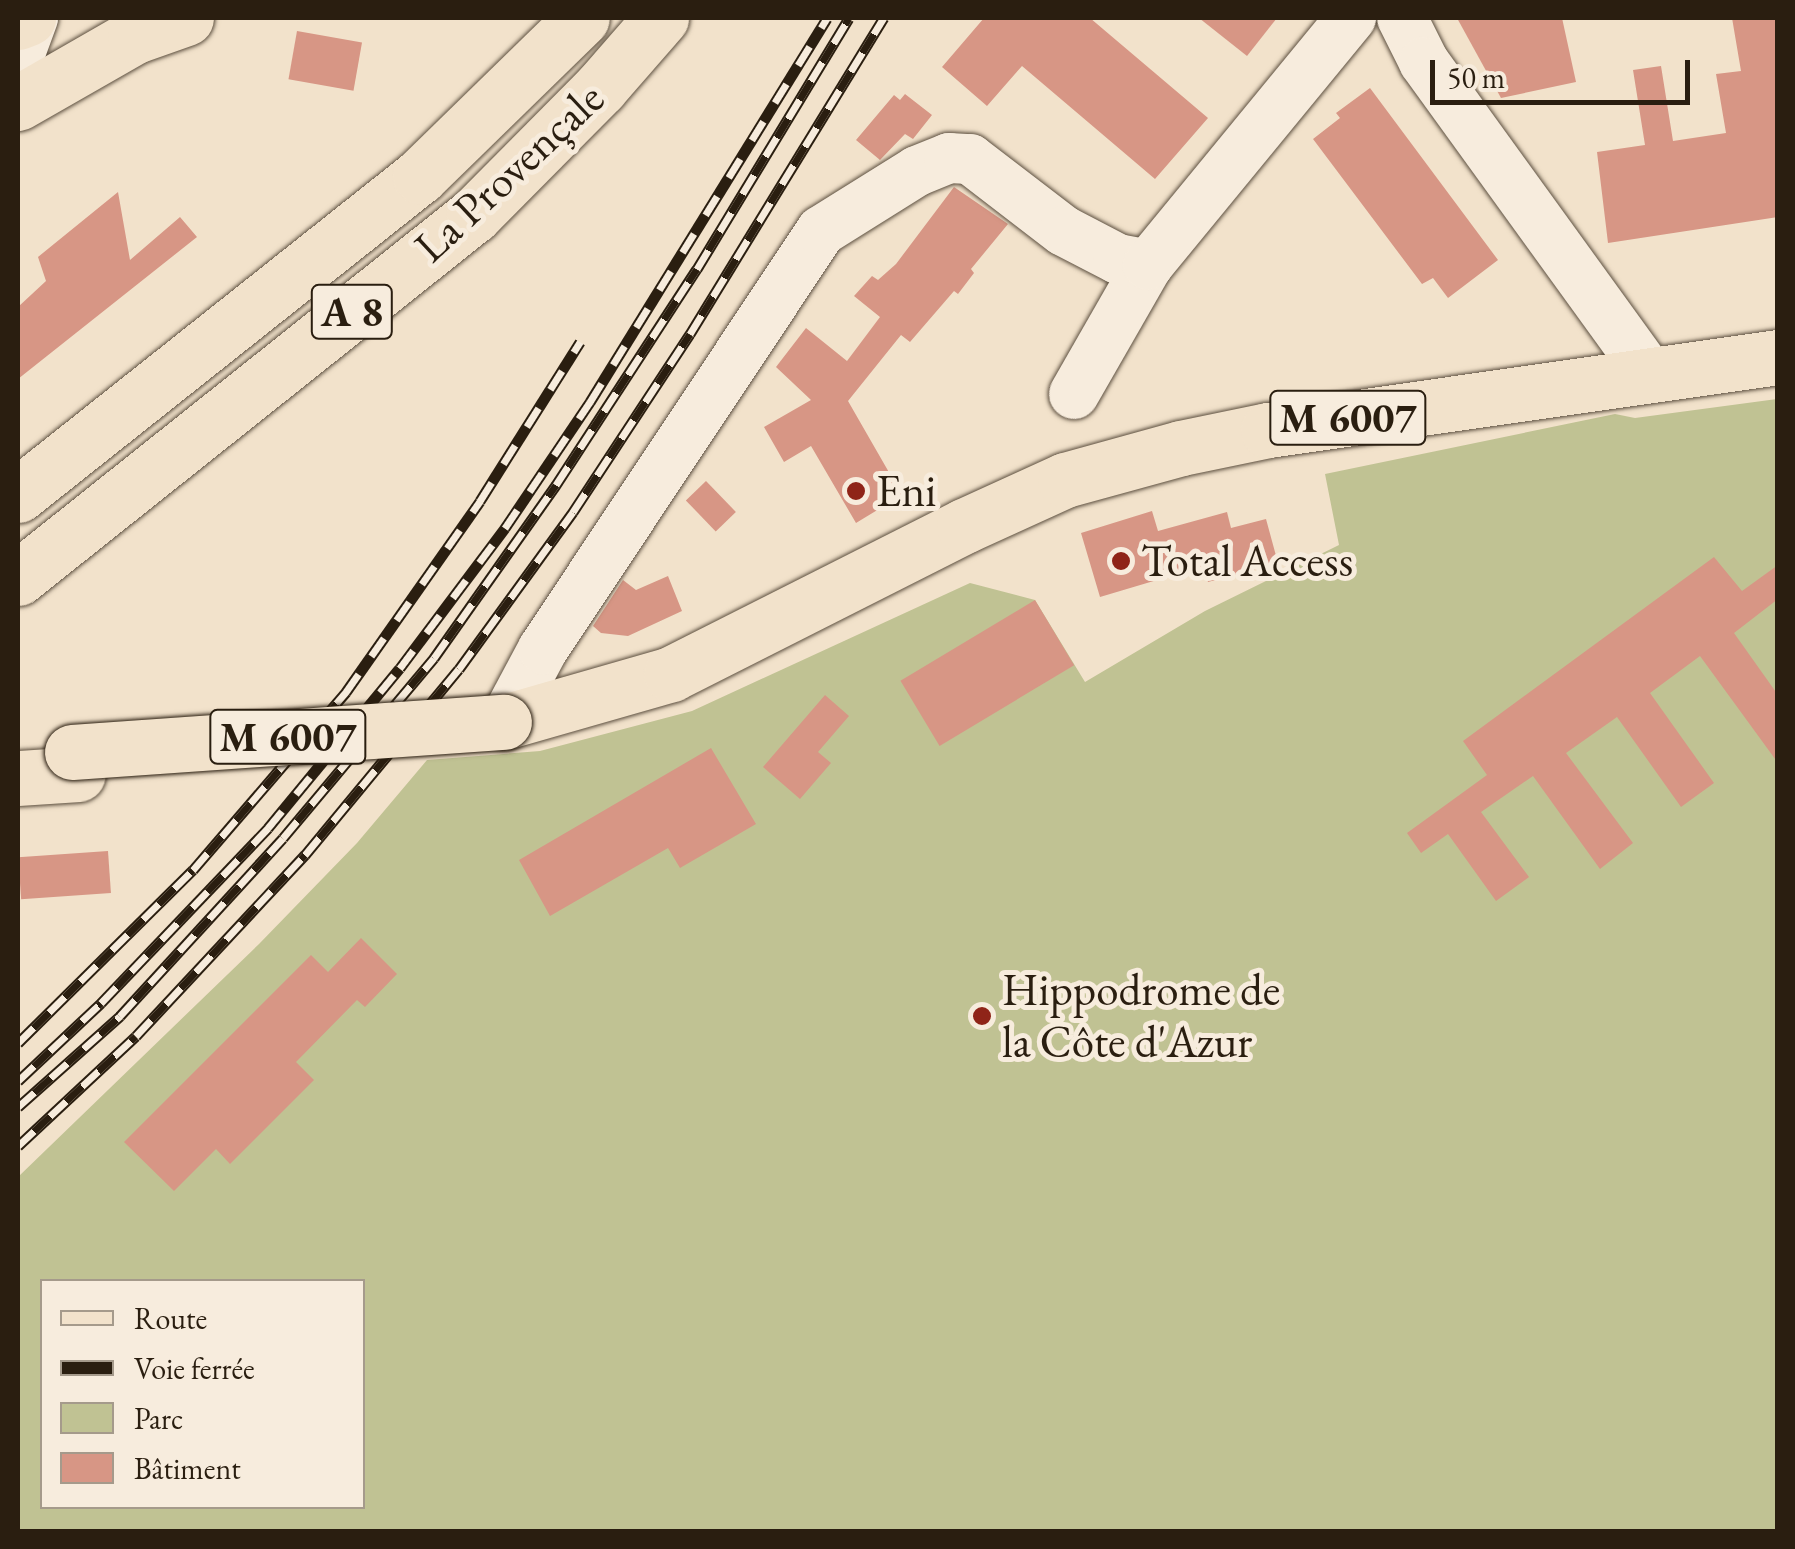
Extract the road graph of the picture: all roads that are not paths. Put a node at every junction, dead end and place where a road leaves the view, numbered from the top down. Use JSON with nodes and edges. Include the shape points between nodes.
{"nodes":[{"id":1,"x":30,"y":18,"type":"edge"},
{"id":2,"x":186,"y":18,"type":"edge"},
{"id":3,"x":582,"y":18,"type":"edge"},
{"id":4,"x":661,"y":18,"type":"edge"},
{"id":5,"x":1351,"y":18,"type":"edge"},
{"id":6,"x":1402,"y":18,"type":"edge"},
{"id":7,"x":18,"y":22,"type":"edge"},
{"id":8,"x":18,"y":59,"type":"edge"},
{"id":9,"x":18,"y":103,"type":"edge"},
{"id":10,"x":1148,"y":265,"type":"junction"},
{"id":11,"x":1778,"y":357,"type":"edge"},
{"id":12,"x":1650,"y":374,"type":"junction"},
{"id":13,"x":1074,"y":394,"type":"dead end"},
{"id":14,"x":18,"y":495,"type":"edge"},
{"id":15,"x":18,"y":578,"type":"edge"},
{"id":16,"x":502,"y":732,"type":"junction"},
{"id":17,"x":18,"y":755,"type":"edge"},
{"id":18,"x":18,"y":778,"type":"edge"}],
"edges":[{"from":1,"to":7,"type":"main road"},
{"from":1,"to":8,"type":"street"},
{"from":2,"to":9,"type":"main road","via":[[134,36]]},
{"from":3,"to":14,"type":"main road","name":"La Provençale","number":"A 8","via":[[420,176]]},
{"from":4,"to":15,"type":"main road","name":"La Provençale","number":"A 8","via":[[474,215]]},
{"from":5,"to":10,"type":"street"},
{"from":6,"to":12,"type":"street","via":[[1424,62]]},
{"from":10,"to":13,"type":"street"},
{"from":10,"to":16,"type":"street","via":[[1118,259],[1064,231],[970,159],[949,158],[917,171],[821,231],[543,648]]},
{"from":11,"to":12,"type":"main road","number":"M 6007"},
{"from":12,"to":16,"type":"main road","number":"M 6007","via":[[1268,430],[1065,480],[671,674]]},
{"from":16,"to":17,"type":"main road","number":"M 6007","bridge":true},
{"from":16,"to":18,"type":"main road","number":"M 6007"}]}
